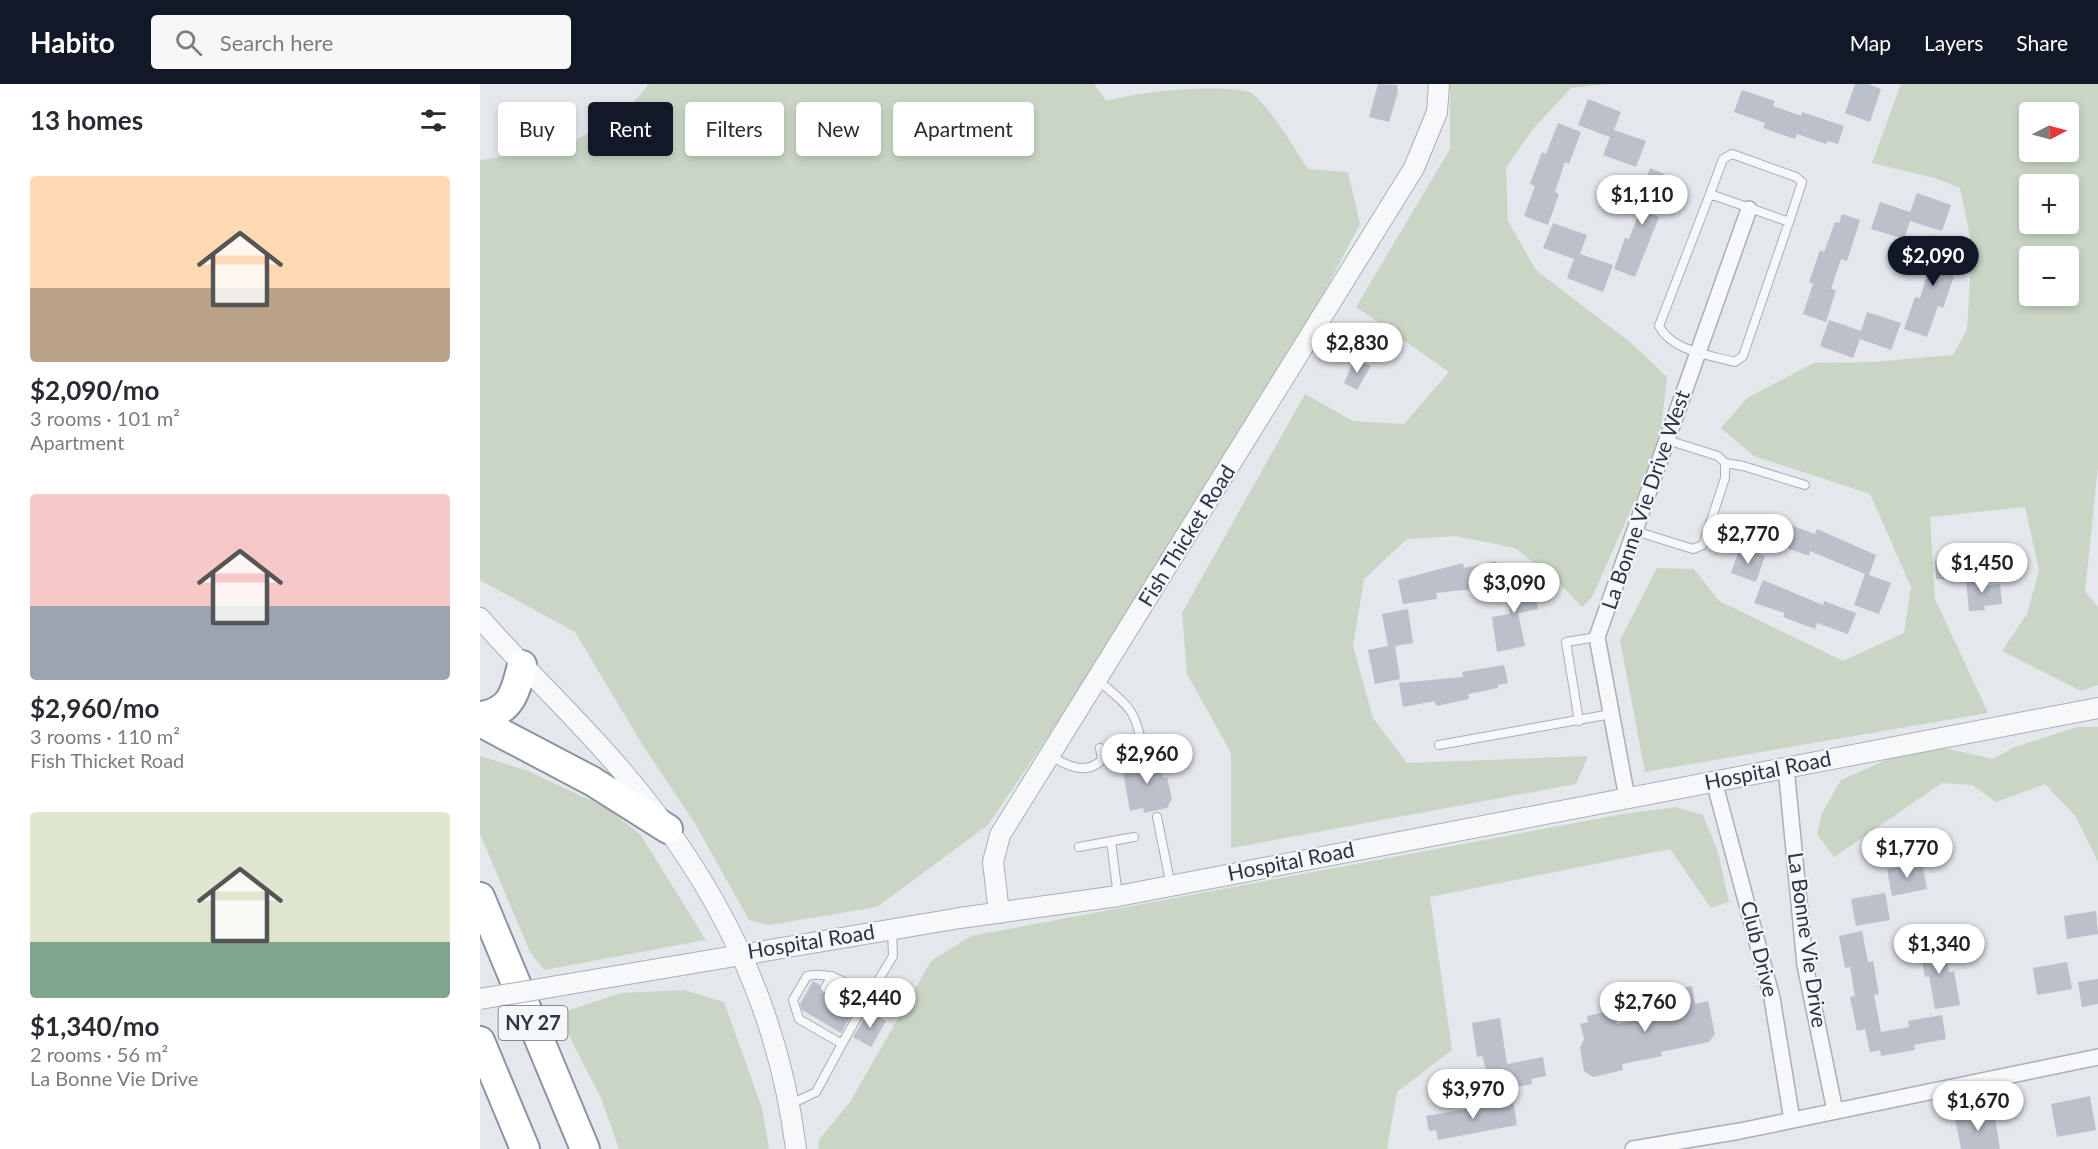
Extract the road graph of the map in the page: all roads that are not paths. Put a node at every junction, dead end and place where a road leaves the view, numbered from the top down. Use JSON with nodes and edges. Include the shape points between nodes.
{"nodes":[{"id":1,"x":1439,"y":84,"type":"edge"},
{"id":2,"x":1710,"y":194,"type":"junction"},
{"id":3,"x":1749,"y":208,"type":"junction"},
{"id":4,"x":1789,"y":222,"type":"junction"},
{"id":5,"x":1698,"y":352,"type":"junction"},
{"id":6,"x":1667,"y":440,"type":"junction"},
{"id":7,"x":1725,"y":463,"type":"junction"},
{"id":8,"x":1805,"y":485,"type":"dead end"},
{"id":9,"x":1635,"y":531,"type":"junction"},
{"id":10,"x":480,"y":618,"type":"edge"},
{"id":11,"x":1597,"y":637,"type":"junction"},
{"id":12,"x":522,"y":665,"type":"junction"},
{"id":13,"x":1097,"y":680,"type":"junction"},
{"id":14,"x":2098,"y":708,"type":"edge"},
{"id":15,"x":1611,"y":714,"type":"junction"},
{"id":16,"x":480,"y":716,"type":"edge"},
{"id":17,"x":1579,"y":721,"type":"junction"},
{"id":18,"x":480,"y":722,"type":"edge"},
{"id":19,"x":1439,"y":745,"type":"dead end"},
{"id":20,"x":1100,"y":748,"type":"dead end"},
{"id":21,"x":1143,"y":750,"type":"dead end"},
{"id":22,"x":1050,"y":756,"type":"junction"},
{"id":23,"x":1786,"y":767,"type":"junction"},
{"id":24,"x":1714,"y":781,"type":"junction"},
{"id":25,"x":1627,"y":798,"type":"junction"},
{"id":26,"x":1157,"y":817,"type":"dead end"},
{"id":27,"x":668,"y":829,"type":"junction"},
{"id":28,"x":1134,"y":837,"type":"dead end"},
{"id":29,"x":1110,"y":841,"type":"junction"},
{"id":30,"x":1080,"y":847,"type":"dead end"},
{"id":31,"x":1171,"y":886,"type":"junction"},
{"id":32,"x":1118,"y":896,"type":"junction"},
{"id":33,"x":480,"y":897,"type":"edge"},
{"id":34,"x":999,"y":913,"type":"junction"},
{"id":35,"x":892,"y":929,"type":"junction"},
{"id":36,"x":741,"y":953,"type":"junction"},
{"id":37,"x":832,"y":976,"type":"junction"},
{"id":38,"x":849,"y":985,"type":"junction"},
{"id":39,"x":825,"y":988,"type":"dead end"},
{"id":40,"x":869,"y":996,"type":"junction"},
{"id":41,"x":841,"y":998,"type":"dead end"},
{"id":42,"x":480,"y":999,"type":"edge"},
{"id":43,"x":811,"y":1015,"type":"dead end"},
{"id":44,"x":806,"y":1023,"type":"junction"},
{"id":45,"x":827,"y":1024,"type":"dead end"},
{"id":46,"x":822,"y":1033,"type":"junction"},
{"id":47,"x":480,"y":1041,"type":"edge"},
{"id":48,"x":842,"y":1044,"type":"junction"},
{"id":49,"x":2098,"y":1057,"type":"edge"},
{"id":50,"x":789,"y":1105,"type":"junction"},
{"id":51,"x":1835,"y":1111,"type":"junction"},
{"id":52,"x":1792,"y":1120,"type":"junction"},
{"id":53,"x":525,"y":1149,"type":"edge"},
{"id":54,"x":585,"y":1149,"type":"edge"},
{"id":55,"x":796,"y":1149,"type":"edge"},
{"id":56,"x":1634,"y":1149,"type":"edge"}],
"edges":[{"from":1,"to":13,"type":"street","name":"Fish Thicket Road","via":[[1437,112],[1414,168]]},
{"from":2,"to":3,"type":"lane"},
{"from":2,"to":4,"type":"lane","via":[[1723,159],[1732,154],[1802,182]]},
{"from":2,"to":5,"type":"lane","via":[[1659,327],[1674,343]]},
{"from":3,"to":4,"type":"lane"},
{"from":3,"to":5,"type":"street","name":"La Bonne Vie Drive West"},
{"from":4,"to":5,"type":"lane","via":[[1743,356],[1735,362]]},
{"from":5,"to":6,"type":"street","name":"La Bonne Vie Drive West"},
{"from":6,"to":7,"type":"lane","via":[[1718,456]]},
{"from":6,"to":9,"type":"street","name":"La Bonne Vie Drive West"},
{"from":7,"to":8,"type":"lane"},
{"from":7,"to":9,"type":"lane","via":[[1725,478],[1703,545],[1693,549]]},
{"from":9,"to":11,"type":"street","name":"La Bonne Vie Drive West"},
{"from":10,"to":12,"type":"street"},
{"from":11,"to":15,"type":"street","name":"La Bonne Vie Drive West"},
{"from":11,"to":17,"type":"lane","via":[[1566,642]]},
{"from":12,"to":16,"type":"highway","via":[[509,703],[495,713]]},
{"from":12,"to":27,"type":"street","via":[[622,771]]},
{"from":13,"to":21,"type":"lane","via":[[1136,717]]},
{"from":13,"to":22,"type":"street","name":"Fish Thicket Road"},
{"from":14,"to":23,"type":"street","name":"Hospital Road"},
{"from":15,"to":17,"type":"lane"},
{"from":15,"to":25,"type":"street","name":"La Bonne Vie Drive West"},
{"from":17,"to":19,"type":"lane"},
{"from":18,"to":27,"type":"highway","via":[[592,780]]},
{"from":20,"to":22,"type":"lane","via":[[1102,760],[1083,769]]},
{"from":22,"to":34,"type":"street","name":"Fish Thicket Road","via":[[994,850],[993,876]]},
{"from":23,"to":24,"type":"street","name":"Hospital Road"},
{"from":23,"to":51,"type":"street","name":"La Bonne Vie Drive","via":[[1805,965]]},
{"from":24,"to":25,"type":"street","name":"Hospital Road"},
{"from":24,"to":52,"type":"street","name":"Club Drive","via":[[1772,998]]},
{"from":25,"to":31,"type":"street","name":"Hospital Road"},
{"from":26,"to":31,"type":"lane"},
{"from":27,"to":36,"type":"street","via":[[713,896]]},
{"from":28,"to":29,"type":"lane"},
{"from":29,"to":30,"type":"lane"},
{"from":29,"to":32,"type":"lane"},
{"from":31,"to":32,"type":"street","name":"Hospital Road"},
{"from":32,"to":34,"type":"street","name":"Hospital Road"},
{"from":33,"to":54,"type":"highway","number":"NY 27"},
{"from":34,"to":35,"type":"street","name":"Hospital Road"},
{"from":35,"to":36,"type":"street","name":"Hospital Road"},
{"from":35,"to":40,"type":"lane","via":[[893,956]]},
{"from":36,"to":42,"type":"street","name":"Hospital Road","bridge":true},
{"from":36,"to":50,"type":"street","via":[[765,1012]]},
{"from":37,"to":38,"type":"lane"},
{"from":37,"to":39,"type":"lane"},
{"from":37,"to":44,"type":"lane","via":[[807,976],[793,1000],[799,1019]]},
{"from":38,"to":40,"type":"lane"},
{"from":38,"to":41,"type":"lane"},
{"from":40,"to":48,"type":"lane"},
{"from":43,"to":44,"type":"lane"},
{"from":44,"to":46,"type":"lane"},
{"from":45,"to":46,"type":"lane"},
{"from":46,"to":48,"type":"lane"},
{"from":47,"to":53,"type":"highway","number":"NY 27"},
{"from":48,"to":50,"type":"lane","via":[[816,1092]]},
{"from":49,"to":51,"type":"street"},
{"from":50,"to":55,"type":"street"},
{"from":51,"to":52,"type":"street"},
{"from":52,"to":56,"type":"street"}]}
